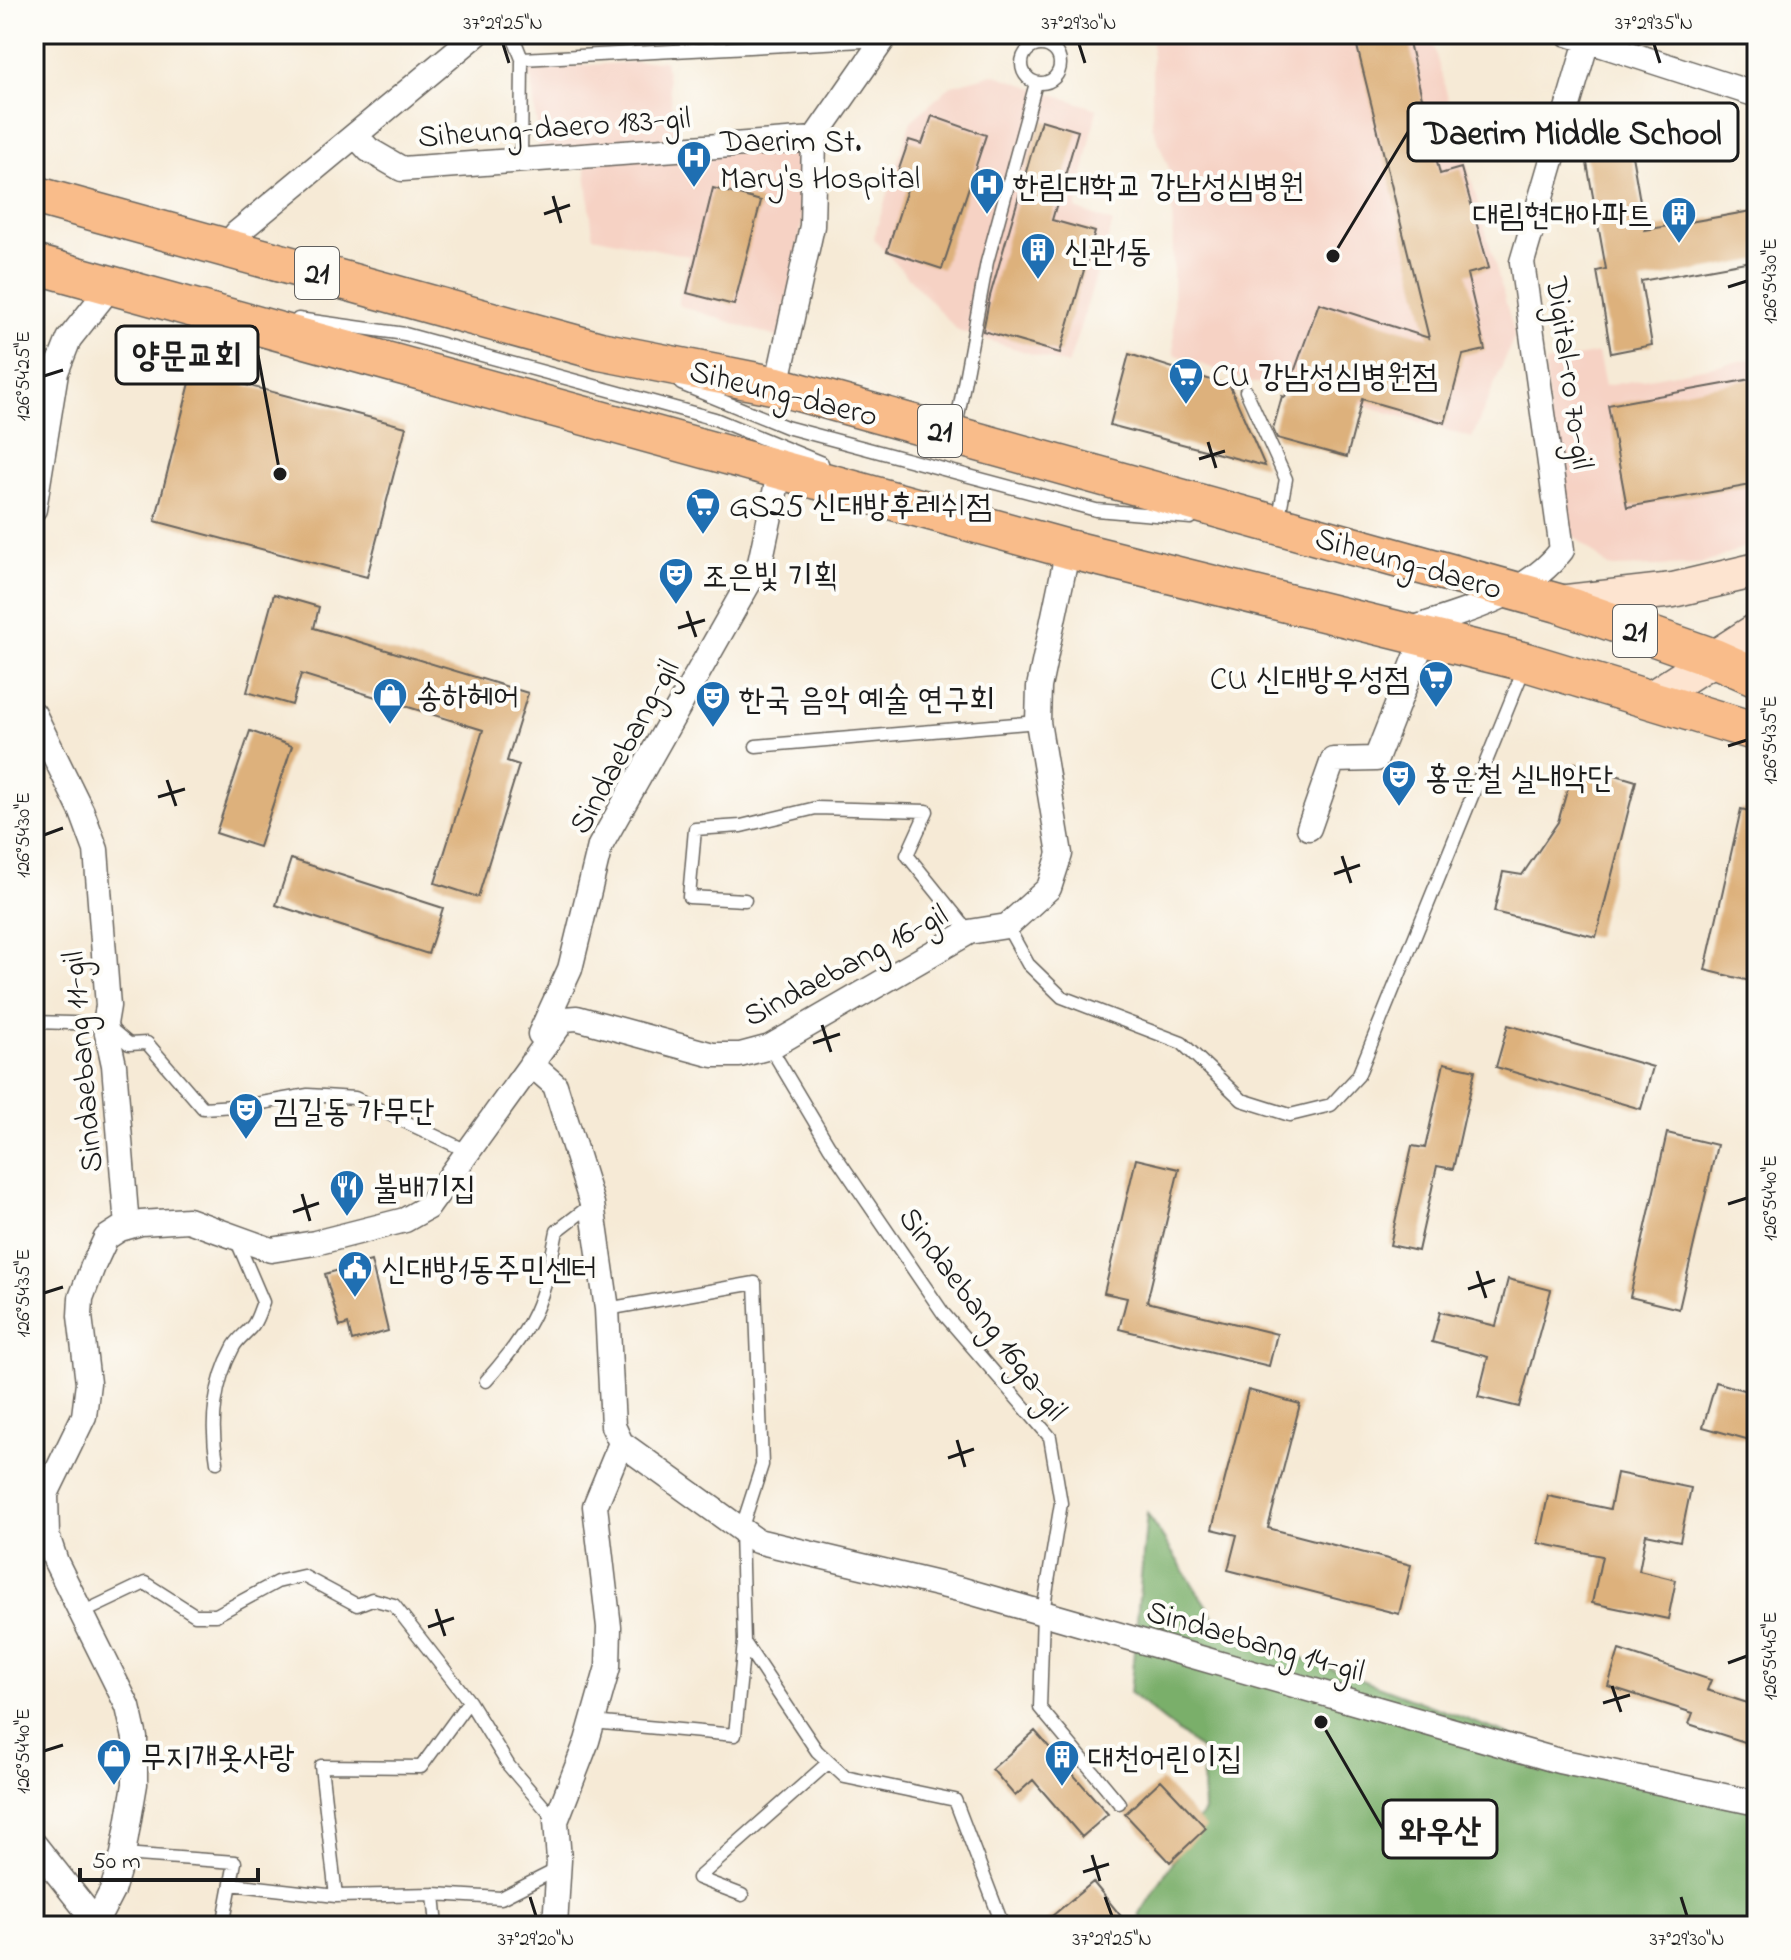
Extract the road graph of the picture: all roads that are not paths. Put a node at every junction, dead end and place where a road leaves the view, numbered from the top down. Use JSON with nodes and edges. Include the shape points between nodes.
{"nodes":[{"id":1,"x":477,"y":34,"type":"edge"},
{"id":2,"x":512,"y":34,"type":"edge"},
{"id":3,"x":1582,"y":36,"type":"edge"},
{"id":4,"x":884,"y":37,"type":"edge"},
{"id":5,"x":1049,"y":40,"type":"edge"},
{"id":6,"x":522,"y":59,"type":"junction"},
{"id":7,"x":1036,"y":83,"type":"junction"},
{"id":8,"x":1757,"y":95,"type":"edge"},
{"id":9,"x":357,"y":137,"type":"junction"},
{"id":10,"x":814,"y":139,"type":"junction"},
{"id":11,"x":521,"y":163,"type":"junction"},
{"id":12,"x":34,"y":195,"type":"edge"},
{"id":13,"x":225,"y":248,"type":"junction"},
{"id":14,"x":34,"y":264,"type":"edge"},
{"id":15,"x":111,"y":286,"type":"junction"},
{"id":16,"x":168,"y":301,"type":"junction"},
{"id":17,"x":273,"y":316,"type":"dead end"},
{"id":18,"x":288,"y":318,"type":"dead end"},
{"id":19,"x":600,"y":351,"type":"junction"},
{"id":20,"x":777,"y":386,"type":"junction"},
{"id":21,"x":1246,"y":391,"type":"dead end"},
{"id":22,"x":954,"y":435,"type":"junction"},
{"id":23,"x":780,"y":469,"type":"junction"},
{"id":24,"x":34,"y":509,"type":"edge"},
{"id":25,"x":944,"y":515,"type":"junction"},
{"id":26,"x":1278,"y":525,"type":"junction"},
{"id":27,"x":1068,"y":549,"type":"junction"},
{"id":28,"x":1757,"y":570,"type":"edge"},
{"id":29,"x":1513,"y":591,"type":"junction"},
{"id":30,"x":1558,"y":603,"type":"junction"},
{"id":31,"x":1757,"y":630,"type":"edge"},
{"id":32,"x":1414,"y":634,"type":"junction"},
{"id":33,"x":1705,"y":652,"type":"junction"},
{"id":34,"x":1526,"y":662,"type":"junction"},
{"id":35,"x":1757,"y":677,"type":"edge"},
{"id":36,"x":1650,"y":699,"type":"junction"},
{"id":37,"x":34,"y":714,"type":"edge"},
{"id":38,"x":1038,"y":722,"type":"junction"},
{"id":39,"x":1757,"y":732,"type":"edge"},
{"id":40,"x":756,"y":746,"type":"dead end"},
{"id":41,"x":1309,"y":828,"type":"dead end"},
{"id":42,"x":745,"y":900,"type":"dead end"},
{"id":43,"x":1007,"y":926,"type":"junction"},
{"id":44,"x":969,"y":932,"type":"junction"},
{"id":45,"x":34,"y":1022,"type":"edge"},
{"id":46,"x":105,"y":1024,"type":"junction"},
{"id":47,"x":770,"y":1047,"type":"junction"},
{"id":48,"x":531,"y":1064,"type":"junction"},
{"id":49,"x":467,"y":1151,"type":"junction"},
{"id":50,"x":592,"y":1204,"type":"junction"},
{"id":51,"x":127,"y":1227,"type":"junction"},
{"id":52,"x":236,"y":1239,"type":"junction"},
{"id":53,"x":607,"y":1309,"type":"junction"},
{"id":54,"x":486,"y":1381,"type":"dead end"},
{"id":55,"x":621,"y":1443,"type":"junction"},
{"id":56,"x":217,"y":1462,"type":"dead end"},
{"id":57,"x":40,"y":1494,"type":"edge"},
{"id":58,"x":741,"y":1530,"type":"junction"},
{"id":59,"x":1043,"y":1612,"type":"junction"},
{"id":60,"x":82,"y":1613,"type":"junction"},
{"id":61,"x":744,"y":1642,"type":"junction"},
{"id":62,"x":469,"y":1701,"type":"junction"},
{"id":63,"x":592,"y":1722,"type":"junction"},
{"id":64,"x":829,"y":1762,"type":"junction"},
{"id":65,"x":1119,"y":1803,"type":"dead end"},
{"id":66,"x":1757,"y":1803,"type":"edge"},
{"id":67,"x":556,"y":1821,"type":"junction"},
{"id":68,"x":34,"y":1844,"type":"edge"},
{"id":69,"x":123,"y":1854,"type":"junction"},
{"id":70,"x":558,"y":1869,"type":"junction"},
{"id":71,"x":231,"y":1884,"type":"junction"},
{"id":72,"x":434,"y":1894,"type":"junction"},
{"id":73,"x":742,"y":1895,"type":"dead end"},
{"id":74,"x":336,"y":1896,"type":"junction"},
{"id":75,"x":98,"y":1924,"type":"edge"},
{"id":76,"x":223,"y":1926,"type":"edge"},
{"id":77,"x":437,"y":1926,"type":"edge"},
{"id":78,"x":555,"y":1926,"type":"edge"},
{"id":79,"x":1003,"y":1926,"type":"edge"}],
"edges":[{"from":1,"to":9,"type":"street"},
{"from":2,"to":6,"type":"lane"},
{"from":3,"to":8,"type":"street"},
{"from":3,"to":29,"type":"street","name":"Digital-ro 70-gil","via":[[1522,262],[1562,550],[1543,572]]},
{"from":4,"to":6,"type":"lane","name":"Siheung-daero 183-gil"},
{"from":4,"to":10,"type":"street","name":"Siheung-daero 183-gil"},
{"from":5,"to":7,"type":"lane","via":[[1060,68],[1049,82]]},
{"from":5,"to":7,"type":"lane","via":[[1023,57],[1025,76]]},
{"from":6,"to":11,"type":"lane"},
{"from":7,"to":22,"type":"lane","via":[[987,262]]},
{"from":9,"to":11,"type":"street","name":"Siheung-daero 183-gil","via":[[402,169]]},
{"from":9,"to":13,"type":"street"},
{"from":10,"to":11,"type":"street","name":"Siheung-daero 183-gil"},
{"from":10,"to":20,"type":"street","via":[[812,226]]},
{"from":12,"to":13,"type":"main road","name":"Siheung-daero","number":"21"},
{"from":13,"to":19,"type":"main road","name":"Siheung-daero","number":"21"},
{"from":14,"to":15,"type":"main road","name":"Siheung-daero"},
{"from":15,"to":16,"type":"main road","name":"Siheung-daero"},
{"from":15,"to":24,"type":"street","via":[[69,339],[56,372]]},
{"from":16,"to":17,"type":"lane"},
{"from":16,"to":23,"type":"main road","name":"Siheung-daero"},
{"from":18,"to":25,"type":"lane","via":[[405,334],[715,419]]},
{"from":19,"to":20,"type":"main road","name":"Siheung-daero","number":"21"},
{"from":19,"to":26,"type":"lane","via":[[786,427],[1096,510]]},
{"from":20,"to":22,"type":"main road","name":"Siheung-daero","number":"21"},
{"from":21,"to":26,"type":"lane","via":[[1286,479]]},
{"from":22,"to":26,"type":"main road","name":"Siheung-daero","number":"21"},
{"from":23,"to":25,"type":"main road","name":"Siheung-daero"},
{"from":23,"to":48,"type":"street","name":"Sindaebang-gil","via":[[760,563],[600,846],[570,969]]},
{"from":25,"to":27,"type":"main road","name":"Siheung-daero"},
{"from":26,"to":29,"type":"main road","name":"Siheung-daero","number":"21"},
{"from":27,"to":32,"type":"main road","name":"Siheung-daero"},
{"from":27,"to":38,"type":"street","via":[[1039,687]]},
{"from":28,"to":30,"type":"main road","via":[[1673,590]]},
{"from":29,"to":30,"type":"main road","name":"Siheung-daero","number":"21"},
{"from":29,"to":32,"type":"street","name":"Digital-ro 70-gil"},
{"from":30,"to":33,"type":"main road","name":"Siheung-daero","number":"21"},
{"from":31,"to":33,"type":"main road"},
{"from":32,"to":34,"type":"main road","name":"Siheung-daero"},
{"from":32,"to":41,"type":"street","via":[[1376,759],[1333,760]]},
{"from":33,"to":35,"type":"main road","name":"Siheung-daero"},
{"from":33,"to":36,"type":"main road"},
{"from":34,"to":36,"type":"main road","name":"Siheung-daero"},
{"from":34,"to":43,"type":"lane","via":[[1358,1076],[1331,1105],[1290,1115],[1242,1100],[1182,1043],[1062,997],[1028,964]]},
{"from":36,"to":39,"type":"main road","number":"21"},
{"from":37,"to":46,"type":"street","name":"Sindaebang 11-gil","via":[[96,850]]},
{"from":38,"to":40,"type":"lane"},
{"from":38,"to":43,"type":"street","via":[[1060,854],[1049,888]]},
{"from":42,"to":44,"type":"lane","via":[[689,897],[695,829],[741,826],[816,808],[927,811],[907,855]]},
{"from":43,"to":44,"type":"street","name":"Sindaebang 16-gil"},
{"from":44,"to":47,"type":"street","name":"Sindaebang 16-gil"},
{"from":45,"to":46,"type":"lane"},
{"from":46,"to":49,"type":"lane","via":[[129,1044],[147,1043],[203,1108],[308,1095],[355,1098]]},
{"from":46,"to":51,"type":"street","name":"Sindaebang 11-gil","via":[[114,1065]]},
{"from":47,"to":48,"type":"street","name":"Sindaebang 16-gil","via":[[713,1055],[577,1018],[564,1019]]},
{"from":47,"to":59,"type":"lane","name":"Sindaebang 16ga-gil","via":[[829,1146],[943,1313],[1050,1437],[1061,1503]]},
{"from":48,"to":49,"type":"street","name":"Sindaebang-gil"},
{"from":48,"to":50,"type":"street","via":[[555,1085]]},
{"from":49,"to":52,"type":"street","name":"Sindaebang-gil","via":[[428,1207],[405,1220],[271,1250]]},
{"from":50,"to":53,"type":"street"},
{"from":50,"to":54,"type":"lane","via":[[557,1231],[544,1296],[529,1327]]},
{"from":51,"to":52,"type":"street","name":"Sindaebang-gil","via":[[188,1220]]},
{"from":51,"to":57,"type":"street","via":[[106,1238],[81,1298],[88,1383],[84,1416]]},
{"from":52,"to":56,"type":"lane","via":[[263,1302],[225,1366],[214,1405]]},
{"from":53,"to":55,"type":"street","via":[[613,1426]]},
{"from":53,"to":58,"type":"lane","via":[[755,1283],[762,1465]]},
{"from":55,"to":58,"type":"street","name":"Sindaebang 14-gil"},
{"from":55,"to":63,"type":"street","via":[[595,1506],[609,1627],[608,1667]]},
{"from":57,"to":60,"type":"street","via":[[56,1562]]},
{"from":58,"to":59,"type":"street","name":"Sindaebang 14-gil","via":[[757,1541]]},
{"from":58,"to":61,"type":"lane"},
{"from":59,"to":65,"type":"lane","name":"Sindaebang 16ga-gil","via":[[1040,1708]]},
{"from":59,"to":66,"type":"street","name":"Sindaebang 14-gil","via":[[1559,1761]]},
{"from":60,"to":62,"type":"lane","via":[[145,1583],[195,1615],[216,1615],[277,1582],[303,1576],[357,1605],[372,1599],[394,1605]]},
{"from":60,"to":69,"type":"street","via":[[128,1707],[135,1738],[135,1784]]},
{"from":61,"to":63,"type":"lane","via":[[735,1735]]},
{"from":61,"to":64,"type":"lane"},
{"from":62,"to":67,"type":"lane","via":[[509,1766]]},
{"from":62,"to":74,"type":"lane","via":[[421,1767],[321,1766]]},
{"from":63,"to":67,"type":"street"},
{"from":64,"to":73,"type":"lane","via":[[698,1878]]},
{"from":64,"to":79,"type":"lane","via":[[845,1777],[955,1800]]},
{"from":67,"to":70,"type":"street"},
{"from":68,"to":75,"type":"street"},
{"from":69,"to":71,"type":"lane","via":[[235,1862]]},
{"from":69,"to":75,"type":"street"},
{"from":70,"to":72,"type":"lane","via":[[501,1898]]},
{"from":70,"to":78,"type":"street"},
{"from":71,"to":74,"type":"lane"},
{"from":71,"to":76,"type":"lane"},
{"from":72,"to":74,"type":"lane"},
{"from":72,"to":77,"type":"lane"}]}
